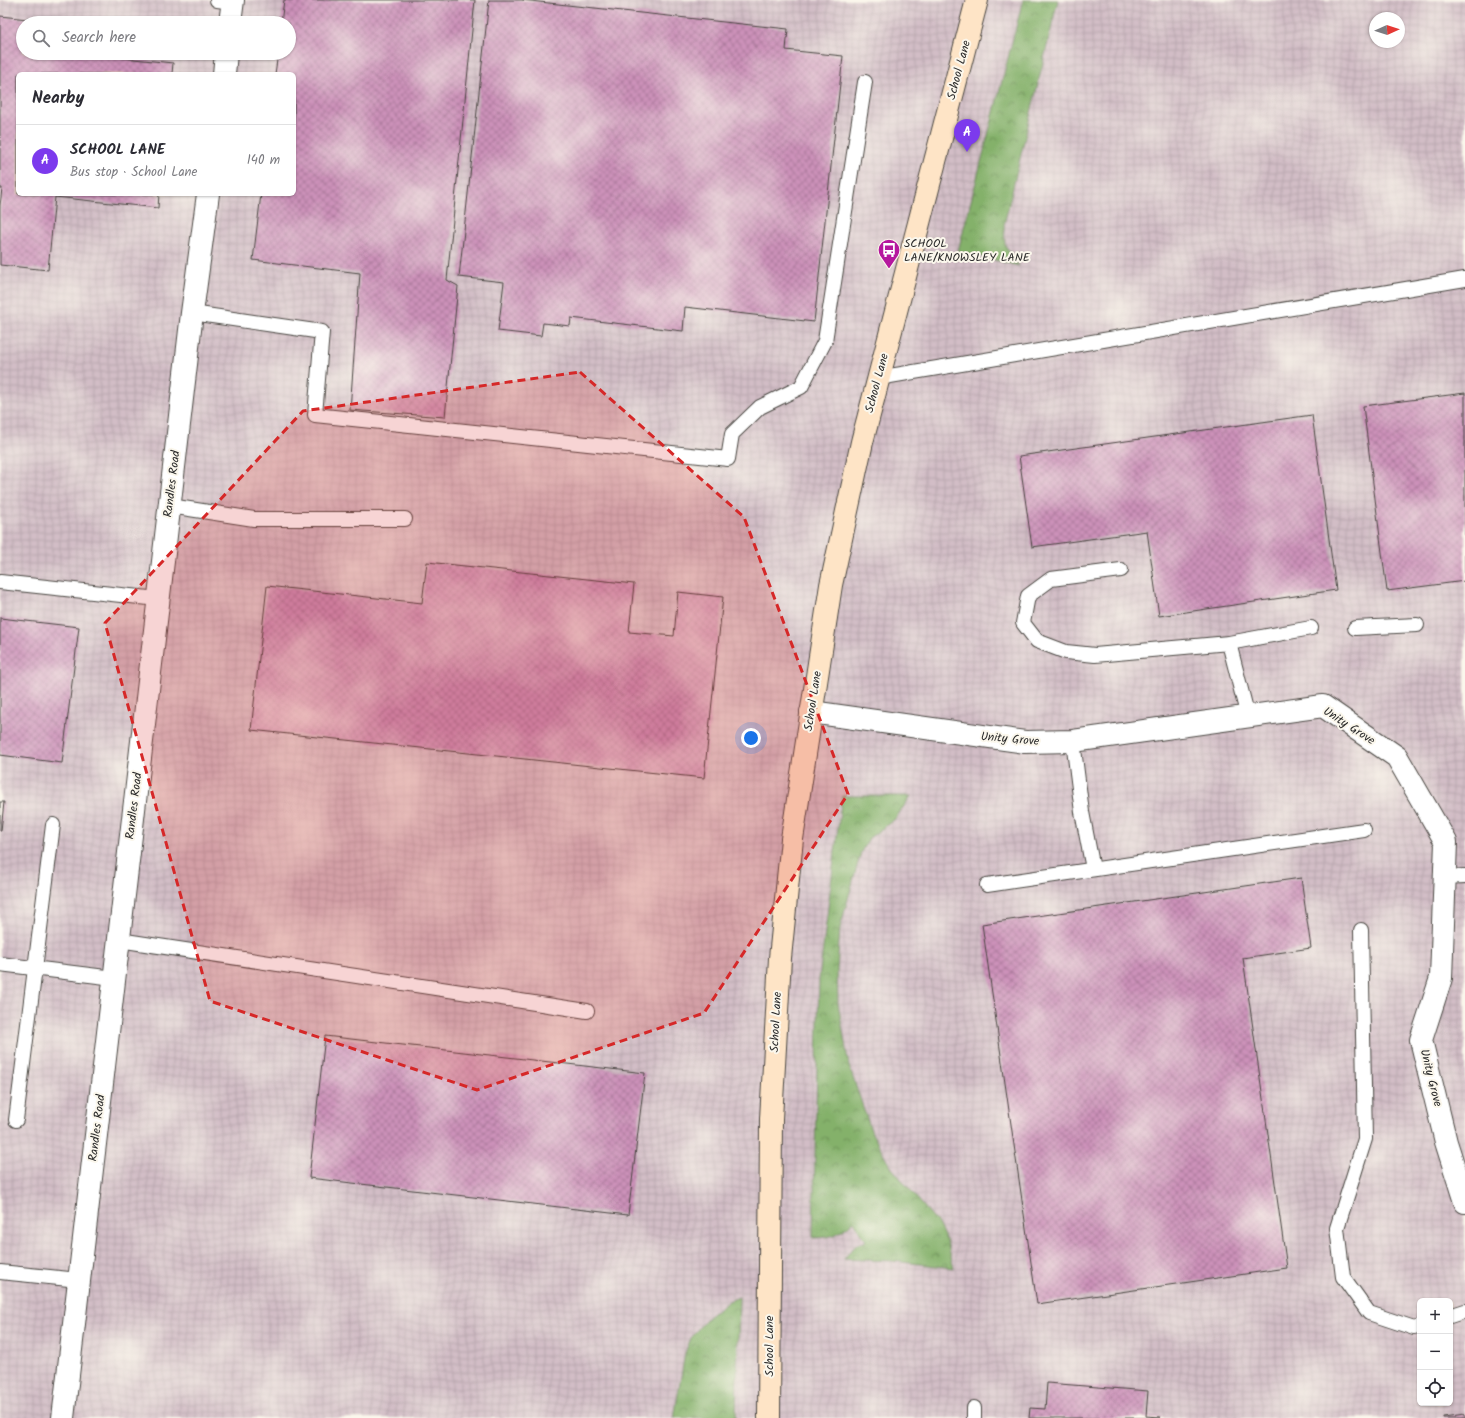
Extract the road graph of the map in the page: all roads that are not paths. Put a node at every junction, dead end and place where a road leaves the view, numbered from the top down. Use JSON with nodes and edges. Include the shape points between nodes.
{"nodes":[{"id":1,"x":977,"y":0,"type":"edge"},
{"id":2,"x":228,"y":1,"type":"edge"},
{"id":3,"x":229,"y":16,"type":"edge"},
{"id":4,"x":225,"y":60,"type":"edge"},
{"id":5,"x":224,"y":72,"type":"edge"},
{"id":6,"x":864,"y":82,"type":"dead end"},
{"id":7,"x":208,"y":196,"type":"edge"},
{"id":8,"x":1465,"y":279,"type":"edge"},
{"id":9,"x":192,"y":313,"type":"junction"},
{"id":10,"x":878,"y":378,"type":"junction"},
{"id":11,"x":170,"y":506,"type":"junction"},
{"id":12,"x":405,"y":519,"type":"dead end"},
{"id":13,"x":1121,"y":570,"type":"dead end"},
{"id":14,"x":0,"y":582,"type":"edge"},
{"id":15,"x":158,"y":599,"type":"junction"},
{"id":16,"x":1417,"y":625,"type":"dead end"},
{"id":17,"x":1311,"y":628,"type":"dead end"},
{"id":18,"x":1355,"y":628,"type":"dead end"},
{"id":19,"x":1229,"y":643,"type":"junction"},
{"id":20,"x":811,"y":712,"type":"junction"},
{"id":21,"x":1248,"y":717,"type":"junction"},
{"id":22,"x":1073,"y":741,"type":"junction"},
{"id":23,"x":53,"y":825,"type":"dead end"},
{"id":24,"x":1364,"y":830,"type":"dead end"},
{"id":25,"x":1093,"y":869,"type":"junction"},
{"id":26,"x":1455,"y":877,"type":"edge"},
{"id":27,"x":987,"y":885,"type":"dead end"},
{"id":28,"x":1361,"y":930,"type":"dead end"},
{"id":29,"x":119,"y":940,"type":"junction"},
{"id":30,"x":0,"y":964,"type":"edge"},
{"id":31,"x":35,"y":968,"type":"junction"},
{"id":32,"x":114,"y":978,"type":"junction"},
{"id":33,"x":587,"y":1012,"type":"dead end"},
{"id":34,"x":16,"y":1120,"type":"dead end"},
{"id":35,"x":1465,"y":1202,"type":"edge"},
{"id":36,"x":0,"y":1272,"type":"edge"},
{"id":37,"x":79,"y":1280,"type":"junction"},
{"id":38,"x":1465,"y":1311,"type":"edge"},
{"id":39,"x":1453,"y":1315,"type":"edge"},
{"id":40,"x":1417,"y":1327,"type":"edge"},
{"id":41,"x":62,"y":1418,"type":"edge"},
{"id":42,"x":769,"y":1418,"type":"edge"}],
"edges":[{"from":1,"to":10,"type":"main road","name":"School Lane"},
{"from":2,"to":3,"type":"street"},
{"from":4,"to":5,"type":"street"},
{"from":6,"to":9,"type":"lane","via":[[825,341],[801,387],[760,407],[732,434],[728,459],[315,415],[322,332]]},
{"from":7,"to":9,"type":"street","name":"Randles Road"},
{"from":8,"to":10,"type":"lane"},
{"from":9,"to":11,"type":"street","name":"Randles Road"},
{"from":10,"to":20,"type":"main road","name":"School Lane","via":[[831,584]]},
{"from":11,"to":12,"type":"lane","via":[[254,519]]},
{"from":11,"to":15,"type":"street","name":"Randles Road"},
{"from":13,"to":19,"type":"lane","via":[[1051,579],[1028,596],[1023,623],[1037,641],[1066,652],[1096,655]]},
{"from":14,"to":15,"type":"lane"},
{"from":15,"to":29,"type":"street","name":"Randles Road"},
{"from":16,"to":18,"type":"lane"},
{"from":17,"to":19,"type":"lane"},
{"from":19,"to":21,"type":"lane"},
{"from":20,"to":22,"type":"street","name":"Unity Grove","via":[[1025,742]]},
{"from":20,"to":42,"type":"main road","name":"School Lane","via":[[792,839],[780,958],[771,1119]]},
{"from":21,"to":22,"type":"street","name":"Unity Grove"},
{"from":21,"to":26,"type":"street","name":"Unity Grove","via":[[1323,706],[1397,758],[1446,842]]},
{"from":22,"to":25,"type":"lane","via":[[1082,812]]},
{"from":23,"to":31,"type":"lane"},
{"from":24,"to":25,"type":"lane"},
{"from":25,"to":27,"type":"lane"},
{"from":26,"to":35,"type":"street","name":"Unity Grove","via":[[1441,978],[1421,1040],[1446,1142]]},
{"from":28,"to":40,"type":"lane","via":[[1365,1139],[1337,1228],[1343,1277],[1369,1313]]},
{"from":29,"to":32,"type":"street","name":"Randles Road"},
{"from":29,"to":33,"type":"lane"},
{"from":30,"to":31,"type":"lane"},
{"from":31,"to":32,"type":"lane"},
{"from":31,"to":34,"type":"lane"},
{"from":32,"to":37,"type":"street","name":"Randles Road"},
{"from":36,"to":37,"type":"lane"},
{"from":37,"to":41,"type":"street","name":"Randles Road"},
{"from":38,"to":39,"type":"lane"}]}
